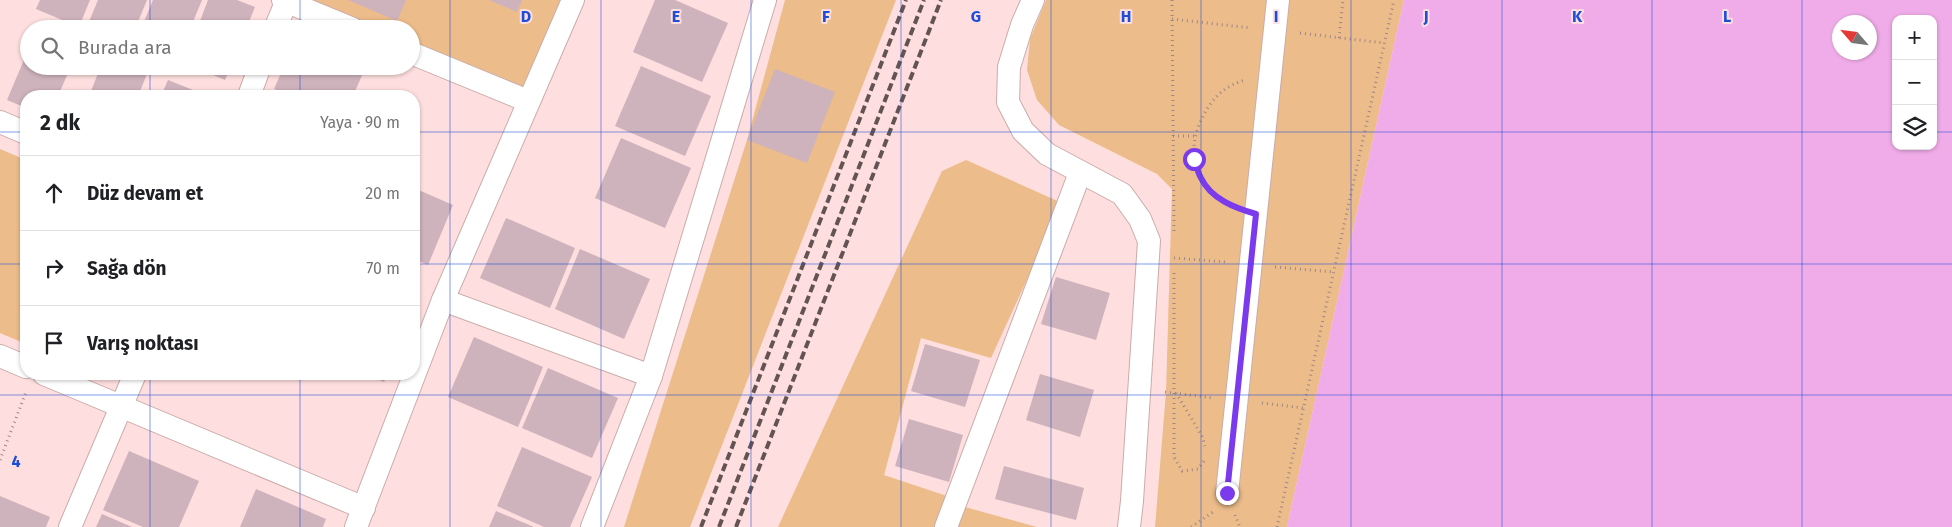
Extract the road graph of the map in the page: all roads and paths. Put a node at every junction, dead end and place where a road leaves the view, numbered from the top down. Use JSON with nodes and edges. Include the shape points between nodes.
{"nodes":[{"id":1,"x":286,"y":0,"type":"edge"},
{"id":2,"x":573,"y":0,"type":"edge"},
{"id":3,"x":765,"y":0,"type":"edge"},
{"id":4,"x":1032,"y":0,"type":"edge"},
{"id":5,"x":1172,"y":0,"type":"edge"},
{"id":6,"x":1278,"y":0,"type":"edge"},
{"id":7,"x":1343,"y":0,"type":"edge"},
{"id":8,"x":1394,"y":0,"type":"edge"},
{"id":9,"x":278,"y":20,"type":"edge"},
{"id":10,"x":332,"y":20,"type":"edge"},
{"id":11,"x":1339,"y":38,"type":"dead end"},
{"id":12,"x":420,"y":57,"type":"edge"},
{"id":13,"x":256,"y":75,"type":"edge"},
{"id":14,"x":1269,"y":79,"type":"junction"},
{"id":15,"x":250,"y":90,"type":"edge"},
{"id":16,"x":528,"y":101,"type":"junction"},
{"id":17,"x":0,"y":122,"type":"edge"},
{"id":18,"x":20,"y":130,"type":"edge"},
{"id":19,"x":1174,"y":136,"type":"junction"},
{"id":20,"x":1194,"y":136,"type":"junction"},
{"id":21,"x":1080,"y":172,"type":"junction"},
{"id":22,"x":1256,"y":214,"type":"junction"},
{"id":23,"x":1174,"y":239,"type":"dead end"},
{"id":24,"x":1174,"y":248,"type":"dead end"},
{"id":25,"x":443,"y":300,"type":"junction"},
{"id":26,"x":0,"y":356,"type":"edge"},
{"id":27,"x":420,"y":360,"type":"edge"},
{"id":28,"x":20,"y":368,"type":"edge"},
{"id":29,"x":650,"y":376,"type":"junction"},
{"id":30,"x":31,"y":380,"type":"edge"},
{"id":31,"x":45,"y":380,"type":"edge"},
{"id":32,"x":132,"y":380,"type":"edge"},
{"id":33,"x":412,"y":380,"type":"edge"},
{"id":34,"x":1176,"y":393,"type":"junction"},
{"id":35,"x":122,"y":405,"type":"junction"},
{"id":36,"x":1206,"y":450,"type":"dead end"},
{"id":37,"x":1207,"y":456,"type":"dead end"},
{"id":38,"x":0,"y":460,"type":"edge"},
{"id":39,"x":1227,"y":493,"type":"dead end"},
{"id":40,"x":360,"y":517,"type":"edge"},
{"id":41,"x":70,"y":527,"type":"edge"},
{"id":42,"x":592,"y":527,"type":"edge"},
{"id":43,"x":946,"y":527,"type":"edge"},
{"id":44,"x":1129,"y":527,"type":"edge"},
{"id":45,"x":1277,"y":527,"type":"edge"}],
"edges":[{"from":1,"to":9,"type":"street"},
{"from":1,"to":10,"type":"street"},
{"from":2,"to":16,"type":"street"},
{"from":3,"to":29,"type":"street"},
{"from":4,"to":21,"type":"street","via":[[1009,67],[1008,102],[1023,131],[1047,154]]},
{"from":5,"to":19,"type":"path"},
{"from":6,"to":14,"type":"street"},
{"from":7,"to":11,"type":"path"},
{"from":8,"to":45,"type":"path"},
{"from":12,"to":16,"type":"street"},
{"from":13,"to":15,"type":"street"},
{"from":14,"to":20,"type":"path","via":[[1251,77],[1226,88],[1208,108]]},
{"from":14,"to":22,"type":"street"},
{"from":16,"to":25,"type":"street"},
{"from":17,"to":18,"type":"street"},
{"from":19,"to":20,"type":"path"},
{"from":19,"to":23,"type":"path"},
{"from":20,"to":22,"type":"path","via":[[1194,159],[1201,179],[1233,207]]},
{"from":21,"to":43,"type":"street"},
{"from":21,"to":44,"type":"street","via":[[1122,194],[1140,218],[1149,241]]},
{"from":22,"to":39,"type":"street"},
{"from":24,"to":34,"type":"path"},
{"from":25,"to":27,"type":"street"},
{"from":25,"to":29,"type":"street"},
{"from":26,"to":28,"type":"street"},
{"from":29,"to":42,"type":"street"},
{"from":30,"to":38,"type":"path"},
{"from":31,"to":35,"type":"street"},
{"from":32,"to":35,"type":"street"},
{"from":33,"to":40,"type":"street"},
{"from":34,"to":36,"type":"path","via":[[1202,436]]},
{"from":34,"to":37,"type":"path","via":[[1174,457],[1182,471],[1198,469]]},
{"from":35,"to":40,"type":"street"},
{"from":35,"to":41,"type":"street"}]}
